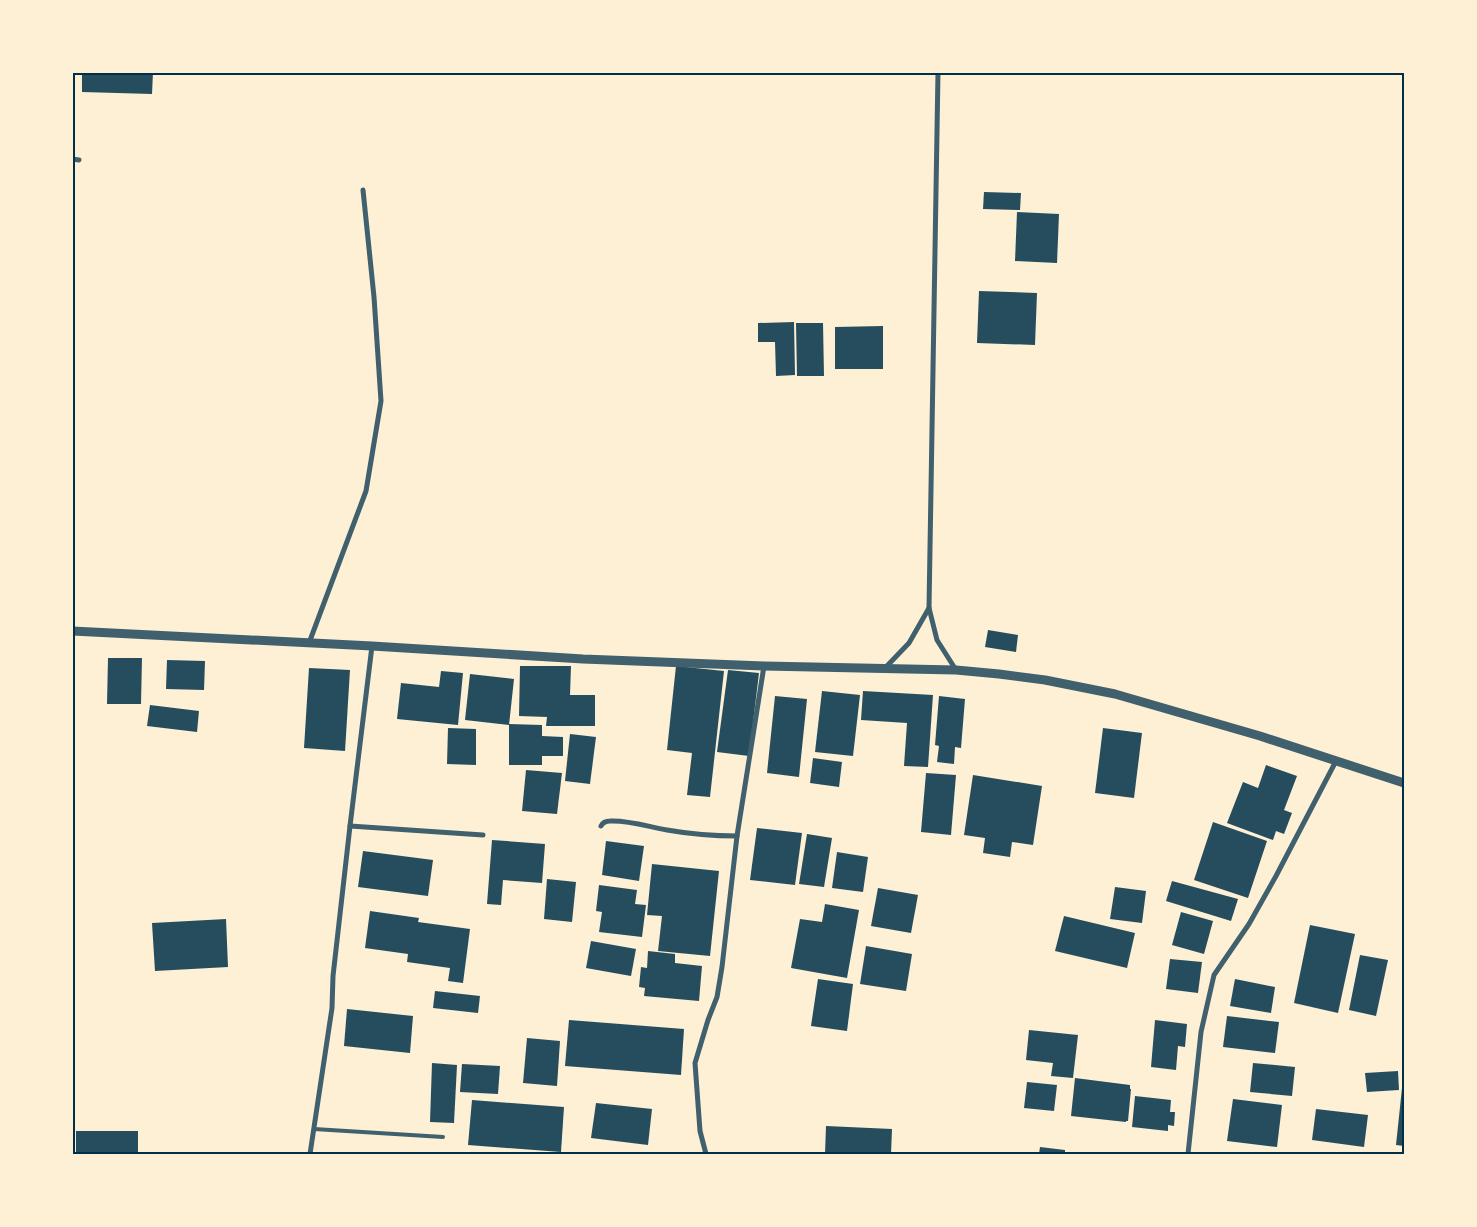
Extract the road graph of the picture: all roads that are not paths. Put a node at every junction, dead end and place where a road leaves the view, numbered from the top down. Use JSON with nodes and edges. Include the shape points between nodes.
{"nodes":[{"id":1,"x":938,"y":72,"type":"edge"},
{"id":2,"x":364,"y":190,"type":"dead end"},
{"id":3,"x":929,"y":608,"type":"junction"},
{"id":4,"x":72,"y":631,"type":"edge"},
{"id":5,"x":309,"y":643,"type":"junction"},
{"id":6,"x":372,"y":646,"type":"junction"},
{"id":7,"x":764,"y":666,"type":"junction"},
{"id":8,"x":884,"y":668,"type":"junction"},
{"id":9,"x":956,"y":670,"type":"junction"},
{"id":10,"x":1336,"y":761,"type":"junction"},
{"id":11,"x":1404,"y":783,"type":"edge"},
{"id":12,"x":350,"y":826,"type":"junction"},
{"id":13,"x":601,"y":826,"type":"dead end"},
{"id":14,"x":483,"y":835,"type":"dead end"},
{"id":15,"x":737,"y":836,"type":"junction"},
{"id":16,"x":314,"y":1129,"type":"junction"},
{"id":17,"x":443,"y":1137,"type":"dead end"},
{"id":18,"x":310,"y":1154,"type":"edge"},
{"id":19,"x":706,"y":1154,"type":"edge"},
{"id":20,"x":1188,"y":1154,"type":"edge"}],
"edges":[{"from":1,"to":3,"type":"street"},
{"from":2,"to":5,"type":"street","via":[[381,401],[366,491]]},
{"from":3,"to":8,"type":"street","via":[[909,643]]},
{"from":3,"to":9,"type":"street","via":[[936,640]]},
{"from":4,"to":5,"type":"street"},
{"from":5,"to":6,"type":"street"},
{"from":6,"to":7,"type":"street"},
{"from":6,"to":12,"type":"street"},
{"from":7,"to":8,"type":"street"},
{"from":7,"to":15,"type":"street"},
{"from":8,"to":9,"type":"street"},
{"from":9,"to":10,"type":"street","via":[[1045,680],[1115,694]]},
{"from":10,"to":11,"type":"street"},
{"from":10,"to":20,"type":"street","via":[[1249,924],[1214,975],[1200,1032]]},
{"from":12,"to":14,"type":"street"},
{"from":12,"to":16,"type":"street","via":[[332,1008]]},
{"from":13,"to":15,"type":"street","via":[[609,820],[668,830]]},
{"from":15,"to":19,"type":"street","via":[[717,997],[695,1063],[700,1131]]},
{"from":16,"to":17,"type":"lane"},
{"from":16,"to":18,"type":"street"}]}
